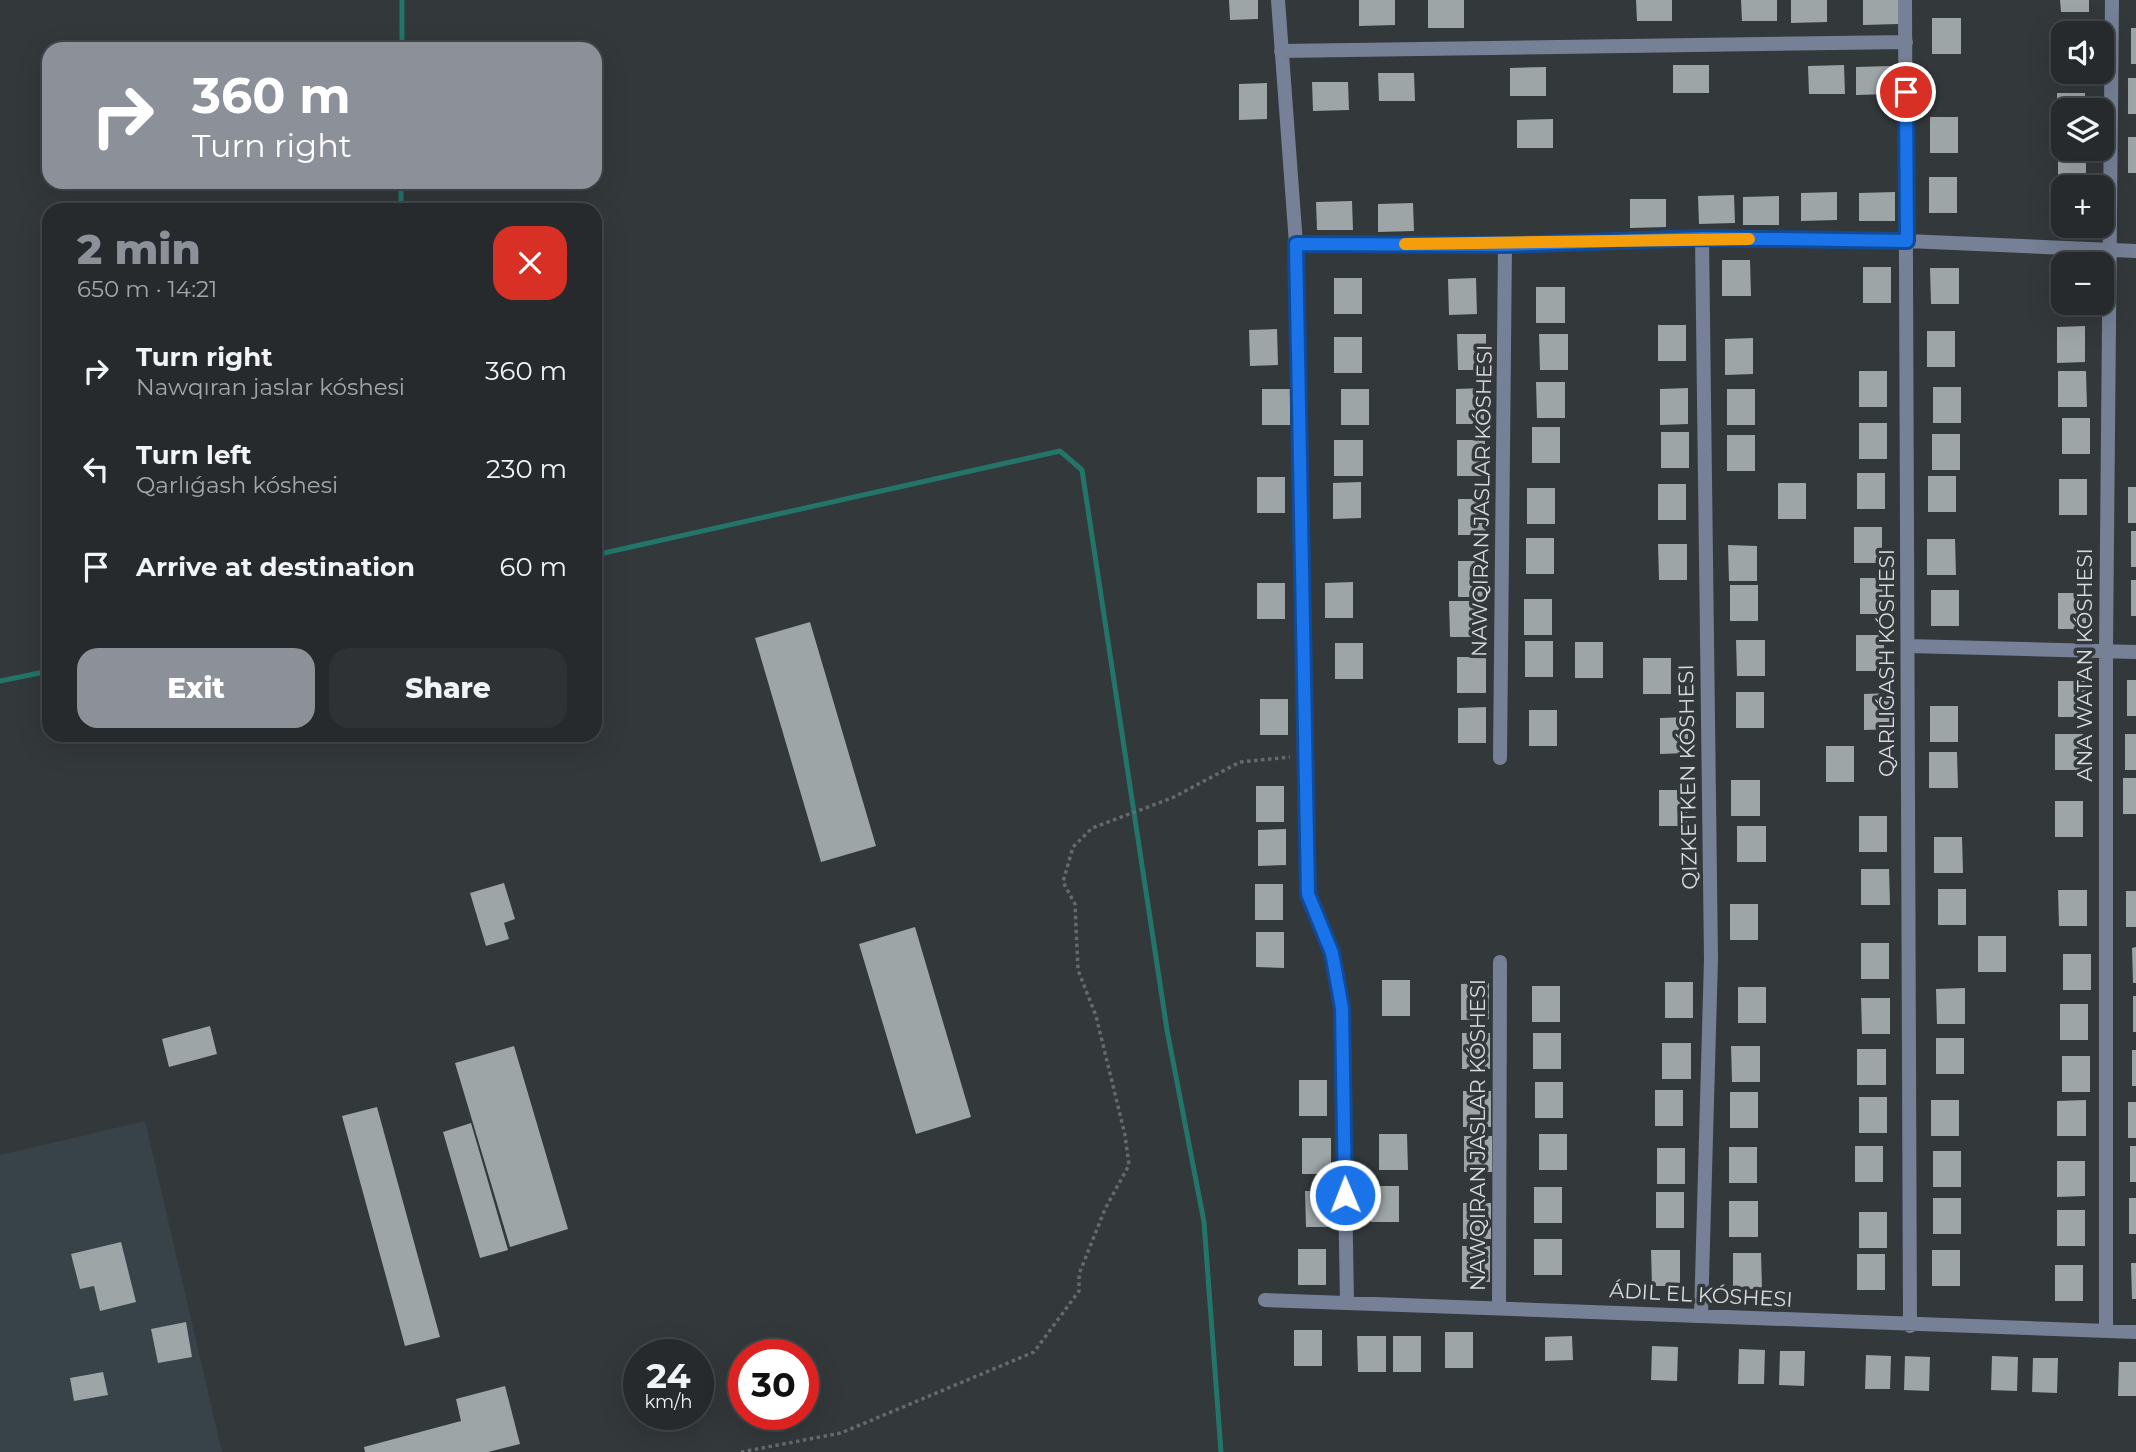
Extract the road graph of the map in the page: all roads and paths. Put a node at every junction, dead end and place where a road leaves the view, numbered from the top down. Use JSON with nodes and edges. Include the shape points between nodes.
{"nodes":[{"id":1,"x":1278,"y":0,"type":"edge"},
{"id":2,"x":1906,"y":0,"type":"edge"},
{"id":3,"x":2112,"y":0,"type":"edge"},
{"id":4,"x":1906,"y":42,"type":"junction"},
{"id":5,"x":1281,"y":51,"type":"junction"},
{"id":6,"x":1702,"y":238,"type":"junction"},
{"id":7,"x":1907,"y":241,"type":"junction"},
{"id":8,"x":1296,"y":244,"type":"junction"},
{"id":9,"x":1505,"y":245,"type":"junction"},
{"id":10,"x":2109,"y":251,"type":"junction"},
{"id":11,"x":2136,"y":251,"type":"edge"},
{"id":12,"x":1908,"y":646,"type":"junction"},
{"id":13,"x":2106,"y":649,"type":"junction"},
{"id":14,"x":2136,"y":652,"type":"edge"},
{"id":15,"x":1305,"y":757,"type":"junction"},
{"id":16,"x":1500,"y":758,"type":"dead end"},
{"id":17,"x":1500,"y":962,"type":"dead end"},
{"id":18,"x":1265,"y":1300,"type":"dead end"},
{"id":19,"x":1347,"y":1303,"type":"junction"},
{"id":20,"x":1499,"y":1308,"type":"junction"},
{"id":21,"x":1701,"y":1315,"type":"junction"},
{"id":22,"x":1910,"y":1326,"type":"junction"},
{"id":23,"x":2106,"y":1329,"type":"junction"},
{"id":24,"x":2136,"y":1332,"type":"edge"},
{"id":25,"x":741,"y":1452,"type":"edge"}],
"edges":[{"from":1,"to":5,"type":"street"},
{"from":2,"to":4,"type":"street"},
{"from":3,"to":10,"type":"street","name":"ANA WATAN KÓSHESI"},
{"from":4,"to":5,"type":"street"},
{"from":4,"to":7,"type":"street"},
{"from":5,"to":8,"type":"street"},
{"from":6,"to":7,"type":"street"},
{"from":6,"to":9,"type":"street"},
{"from":6,"to":21,"type":"street","via":[[1711,959]]},
{"from":7,"to":10,"type":"street"},
{"from":7,"to":12,"type":"street"},
{"from":8,"to":9,"type":"street"},
{"from":8,"to":15,"type":"street"},
{"from":9,"to":16,"type":"street"},
{"from":10,"to":11,"type":"street"},
{"from":10,"to":13,"type":"street","name":"ANA WATAN KÓSHESI"},
{"from":12,"to":13,"type":"street"},
{"from":12,"to":22,"type":"street"},
{"from":13,"to":14,"type":"street"},
{"from":13,"to":23,"type":"street","name":"ANA WATAN KÓSHESI"},
{"from":15,"to":19,"type":"street","via":[[1308,894],[1332,953],[1342,1008]]},
{"from":15,"to":25,"type":"path","via":[[1240,762],[1172,798],[1092,828],[1073,847],[1063,882],[1074,904],[1078,970],[1096,1016],[1129,1165],[1079,1274],[1079,1291],[1034,1352],[841,1433]]},
{"from":17,"to":20,"type":"street"},
{"from":18,"to":19,"type":"street","name":"ÁDIL EL KÓSHESI"},
{"from":19,"to":20,"type":"street","name":"ÁDIL EL KÓSHESI"},
{"from":20,"to":21,"type":"street","name":"ÁDIL EL KÓSHESI"},
{"from":21,"to":22,"type":"street","name":"ÁDIL EL KÓSHESI"},
{"from":22,"to":23,"type":"street","name":"ÁDIL EL KÓSHESI"},
{"from":23,"to":24,"type":"street","name":"ÁDIL EL KÓSHESI"}]}
